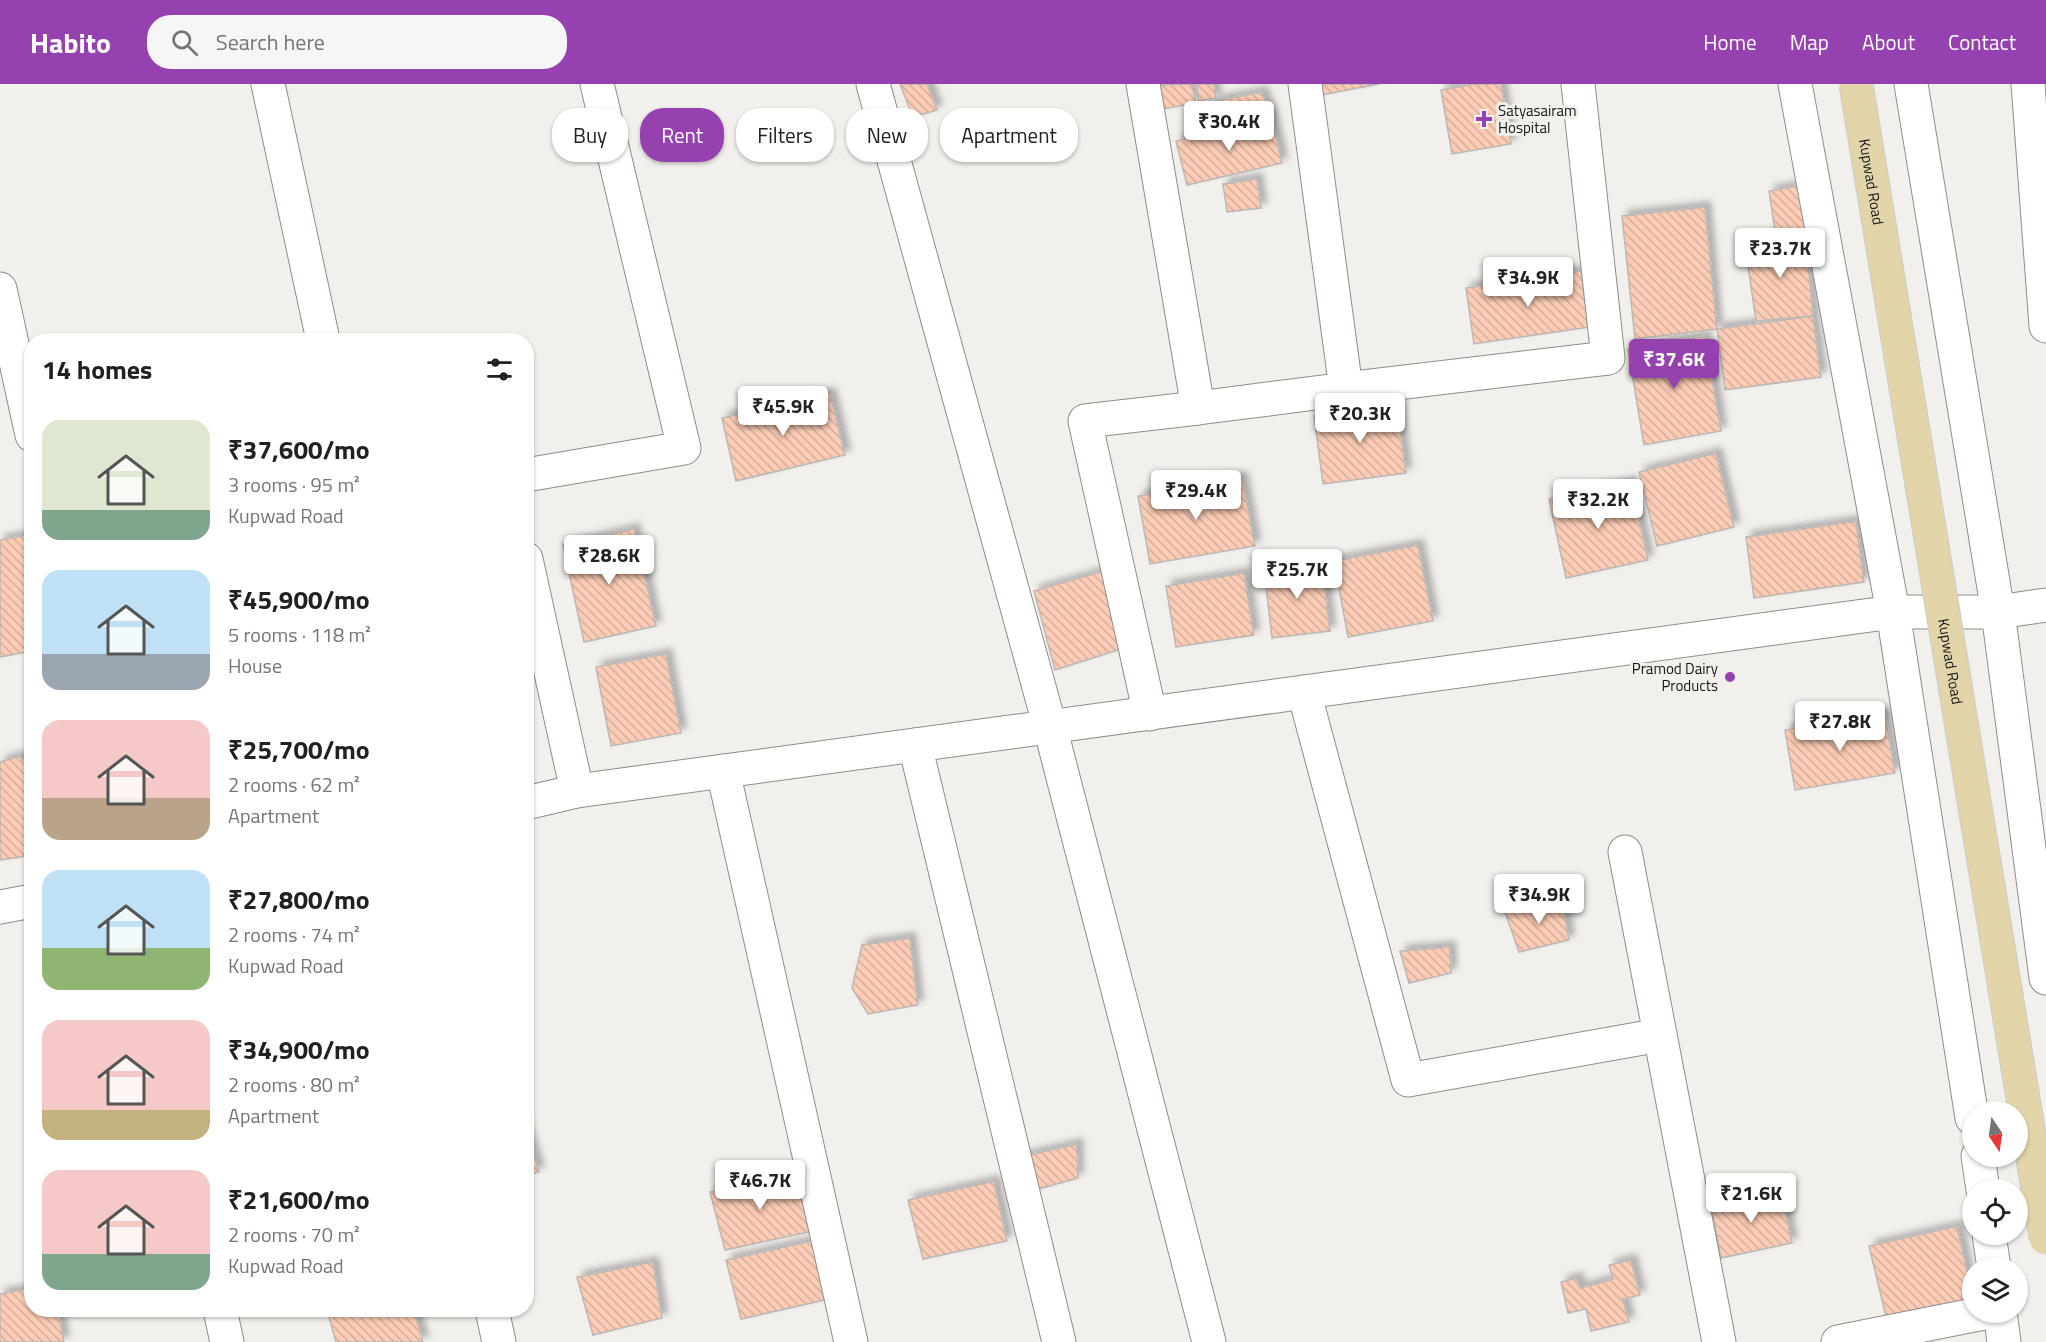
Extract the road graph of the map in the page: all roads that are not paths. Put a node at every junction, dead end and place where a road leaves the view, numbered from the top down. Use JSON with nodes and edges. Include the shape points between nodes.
{"nodes":[{"id":1,"x":268,"y":84,"type":"edge"},
{"id":2,"x":597,"y":84,"type":"edge"},
{"id":3,"x":873,"y":84,"type":"edge"},
{"id":4,"x":1143,"y":84,"type":"edge"},
{"id":5,"x":1305,"y":84,"type":"edge"},
{"id":6,"x":1578,"y":84,"type":"edge"},
{"id":7,"x":1795,"y":84,"type":"edge"},
{"id":8,"x":1856,"y":84,"type":"edge"},
{"id":9,"x":1911,"y":84,"type":"edge"},
{"id":10,"x":2028,"y":84,"type":"edge"},
{"id":11,"x":2041,"y":169,"type":"edge"},
{"id":12,"x":0,"y":289,"type":"edge"},
{"id":13,"x":2046,"y":326,"type":"edge"},
{"id":14,"x":321,"y":333,"type":"edge"},
{"id":15,"x":1346,"y":390,"type":"junction"},
{"id":16,"x":24,"y":398,"type":"edge"},
{"id":17,"x":1198,"y":408,"type":"junction"},
{"id":18,"x":534,"y":474,"type":"edge"},
{"id":19,"x":534,"y":595,"type":"edge"},
{"id":20,"x":2046,"y":605,"type":"edge"},
{"id":21,"x":1893,"y":612,"type":"junction"},
{"id":22,"x":1998,"y":612,"type":"junction"},
{"id":23,"x":1304,"y":692,"type":"junction"},
{"id":24,"x":1150,"y":714,"type":"junction"},
{"id":25,"x":1050,"y":727,"type":"junction"},
{"id":26,"x":915,"y":745,"type":"junction"},
{"id":27,"x":723,"y":771,"type":"junction"},
{"id":28,"x":577,"y":791,"type":"junction"},
{"id":29,"x":534,"y":801,"type":"edge"},
{"id":30,"x":1625,"y":852,"type":"dead end"},
{"id":31,"x":24,"y":902,"type":"edge"},
{"id":32,"x":0,"y":907,"type":"edge"},
{"id":33,"x":2042,"y":932,"type":"edge"},
{"id":34,"x":2046,"y":978,"type":"edge"},
{"id":35,"x":1660,"y":1035,"type":"junction"},
{"id":36,"x":1969,"y":1101,"type":"edge"},
{"id":37,"x":2046,"y":1238,"type":"edge"},
{"id":38,"x":222,"y":1317,"type":"edge"},
{"id":39,"x":494,"y":1317,"type":"edge"},
{"id":40,"x":1962,"y":1317,"type":"edge"},
{"id":41,"x":2001,"y":1323,"type":"edge"},
{"id":42,"x":227,"y":1342,"type":"edge"},
{"id":43,"x":499,"y":1342,"type":"edge"},
{"id":44,"x":851,"y":1342,"type":"edge"},
{"id":45,"x":1059,"y":1342,"type":"edge"},
{"id":46,"x":1209,"y":1342,"type":"edge"},
{"id":47,"x":1719,"y":1342,"type":"edge"},
{"id":48,"x":1838,"y":1342,"type":"edge"},
{"id":49,"x":2004,"y":1342,"type":"edge"}],
"edges":[{"from":1,"to":14,"type":"street"},
{"from":2,"to":18,"type":"street","via":[[684,448]]},
{"from":3,"to":25,"type":"street"},
{"from":4,"to":17,"type":"street"},
{"from":5,"to":15,"type":"street"},
{"from":6,"to":15,"type":"street","via":[[1608,358]]},
{"from":7,"to":21,"type":"street"},
{"from":8,"to":37,"type":"main road","name":"Kupwad Road","bridge":true},
{"from":9,"to":22,"type":"street"},
{"from":10,"to":11,"type":"street"},
{"from":11,"to":13,"type":"street"},
{"from":12,"to":16,"type":"street"},
{"from":15,"to":17,"type":"street"},
{"from":17,"to":24,"type":"street","via":[[1085,421]]},
{"from":19,"to":28,"type":"street"},
{"from":20,"to":22,"type":"street"},
{"from":21,"to":22,"type":"street"},
{"from":21,"to":23,"type":"street"},
{"from":21,"to":36,"type":"street"},
{"from":22,"to":33,"type":"street"},
{"from":23,"to":24,"type":"street"},
{"from":23,"to":35,"type":"street","via":[[1408,1080]]},
{"from":24,"to":25,"type":"street"},
{"from":25,"to":26,"type":"street"},
{"from":25,"to":46,"type":"street"},
{"from":26,"to":27,"type":"street"},
{"from":26,"to":45,"type":"street"},
{"from":27,"to":28,"type":"street"},
{"from":27,"to":44,"type":"street"},
{"from":28,"to":29,"type":"street"},
{"from":30,"to":35,"type":"street"},
{"from":31,"to":32,"type":"street"},
{"from":33,"to":34,"type":"street"},
{"from":35,"to":47,"type":"street"},
{"from":38,"to":42,"type":"street"},
{"from":39,"to":43,"type":"street"},
{"from":40,"to":48,"type":"street"},
{"from":41,"to":49,"type":"street"}]}
